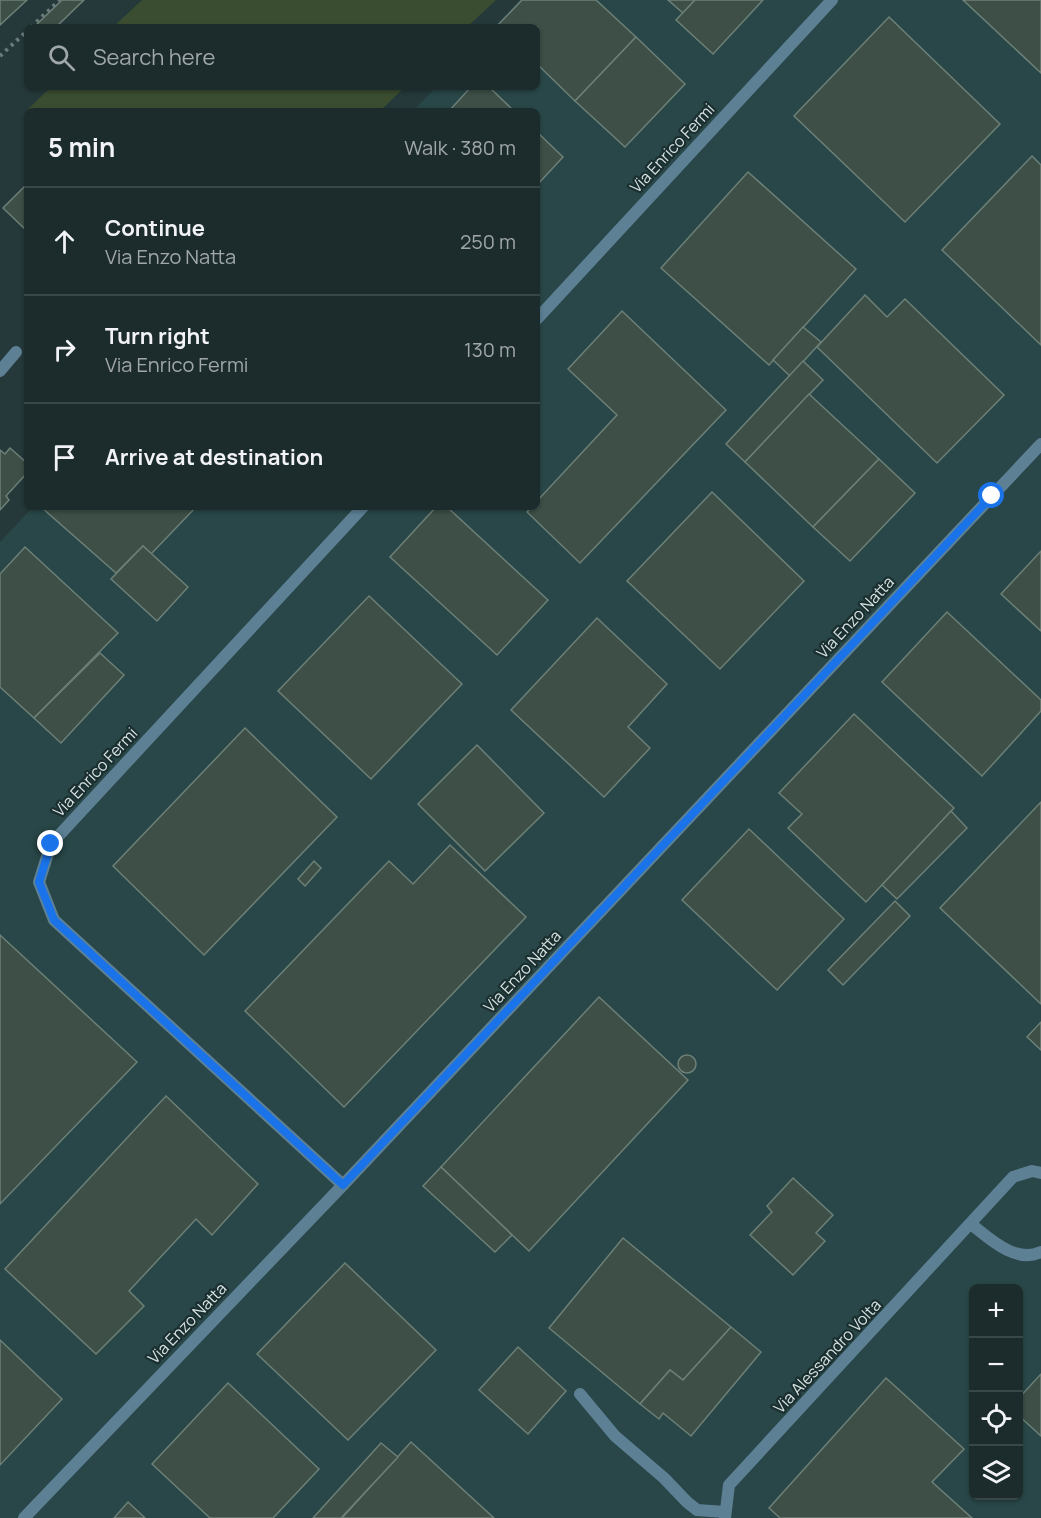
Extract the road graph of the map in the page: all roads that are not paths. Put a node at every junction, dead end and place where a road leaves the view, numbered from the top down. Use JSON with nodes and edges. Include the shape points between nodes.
{"nodes":[{"id":1,"x":832,"y":0,"type":"edge"},
{"id":2,"x":540,"y":316,"type":"edge"},
{"id":3,"x":16,"y":352,"type":"dead end"},
{"id":4,"x":0,"y":371,"type":"edge"},
{"id":5,"x":1041,"y":444,"type":"edge"},
{"id":6,"x":360,"y":510,"type":"edge"},
{"id":7,"x":1041,"y":1173,"type":"edge"},
{"id":8,"x":343,"y":1185,"type":"junction"},
{"id":9,"x":971,"y":1224,"type":"junction"},
{"id":10,"x":1041,"y":1252,"type":"edge"},
{"id":11,"x":580,"y":1394,"type":"dead end"},
{"id":12,"x":725,"y":1515,"type":"edge"},
{"id":13,"x":24,"y":1518,"type":"edge"}],
"edges":[{"from":1,"to":2,"type":"street","name":"Via Enrico Fermi"},
{"from":3,"to":4,"type":"street"},
{"from":5,"to":8,"type":"street","name":"Via Enzo Natta"},
{"from":6,"to":8,"type":"street","name":"Via Enrico Fermi","via":[[51,844],[39,882],[54,920]]},
{"from":7,"to":9,"type":"street","name":"Via Alessandro Volta","via":[[1032,1171],[1013,1177]]},
{"from":8,"to":13,"type":"street","name":"Via Enzo Natta"},
{"from":9,"to":10,"type":"street","via":[[1004,1250],[1033,1256]]},
{"from":9,"to":12,"type":"street","name":"Via Alessandro Volta","via":[[729,1485]]},
{"from":11,"to":12,"type":"street","via":[[615,1436],[687,1502],[697,1510]]}]}
